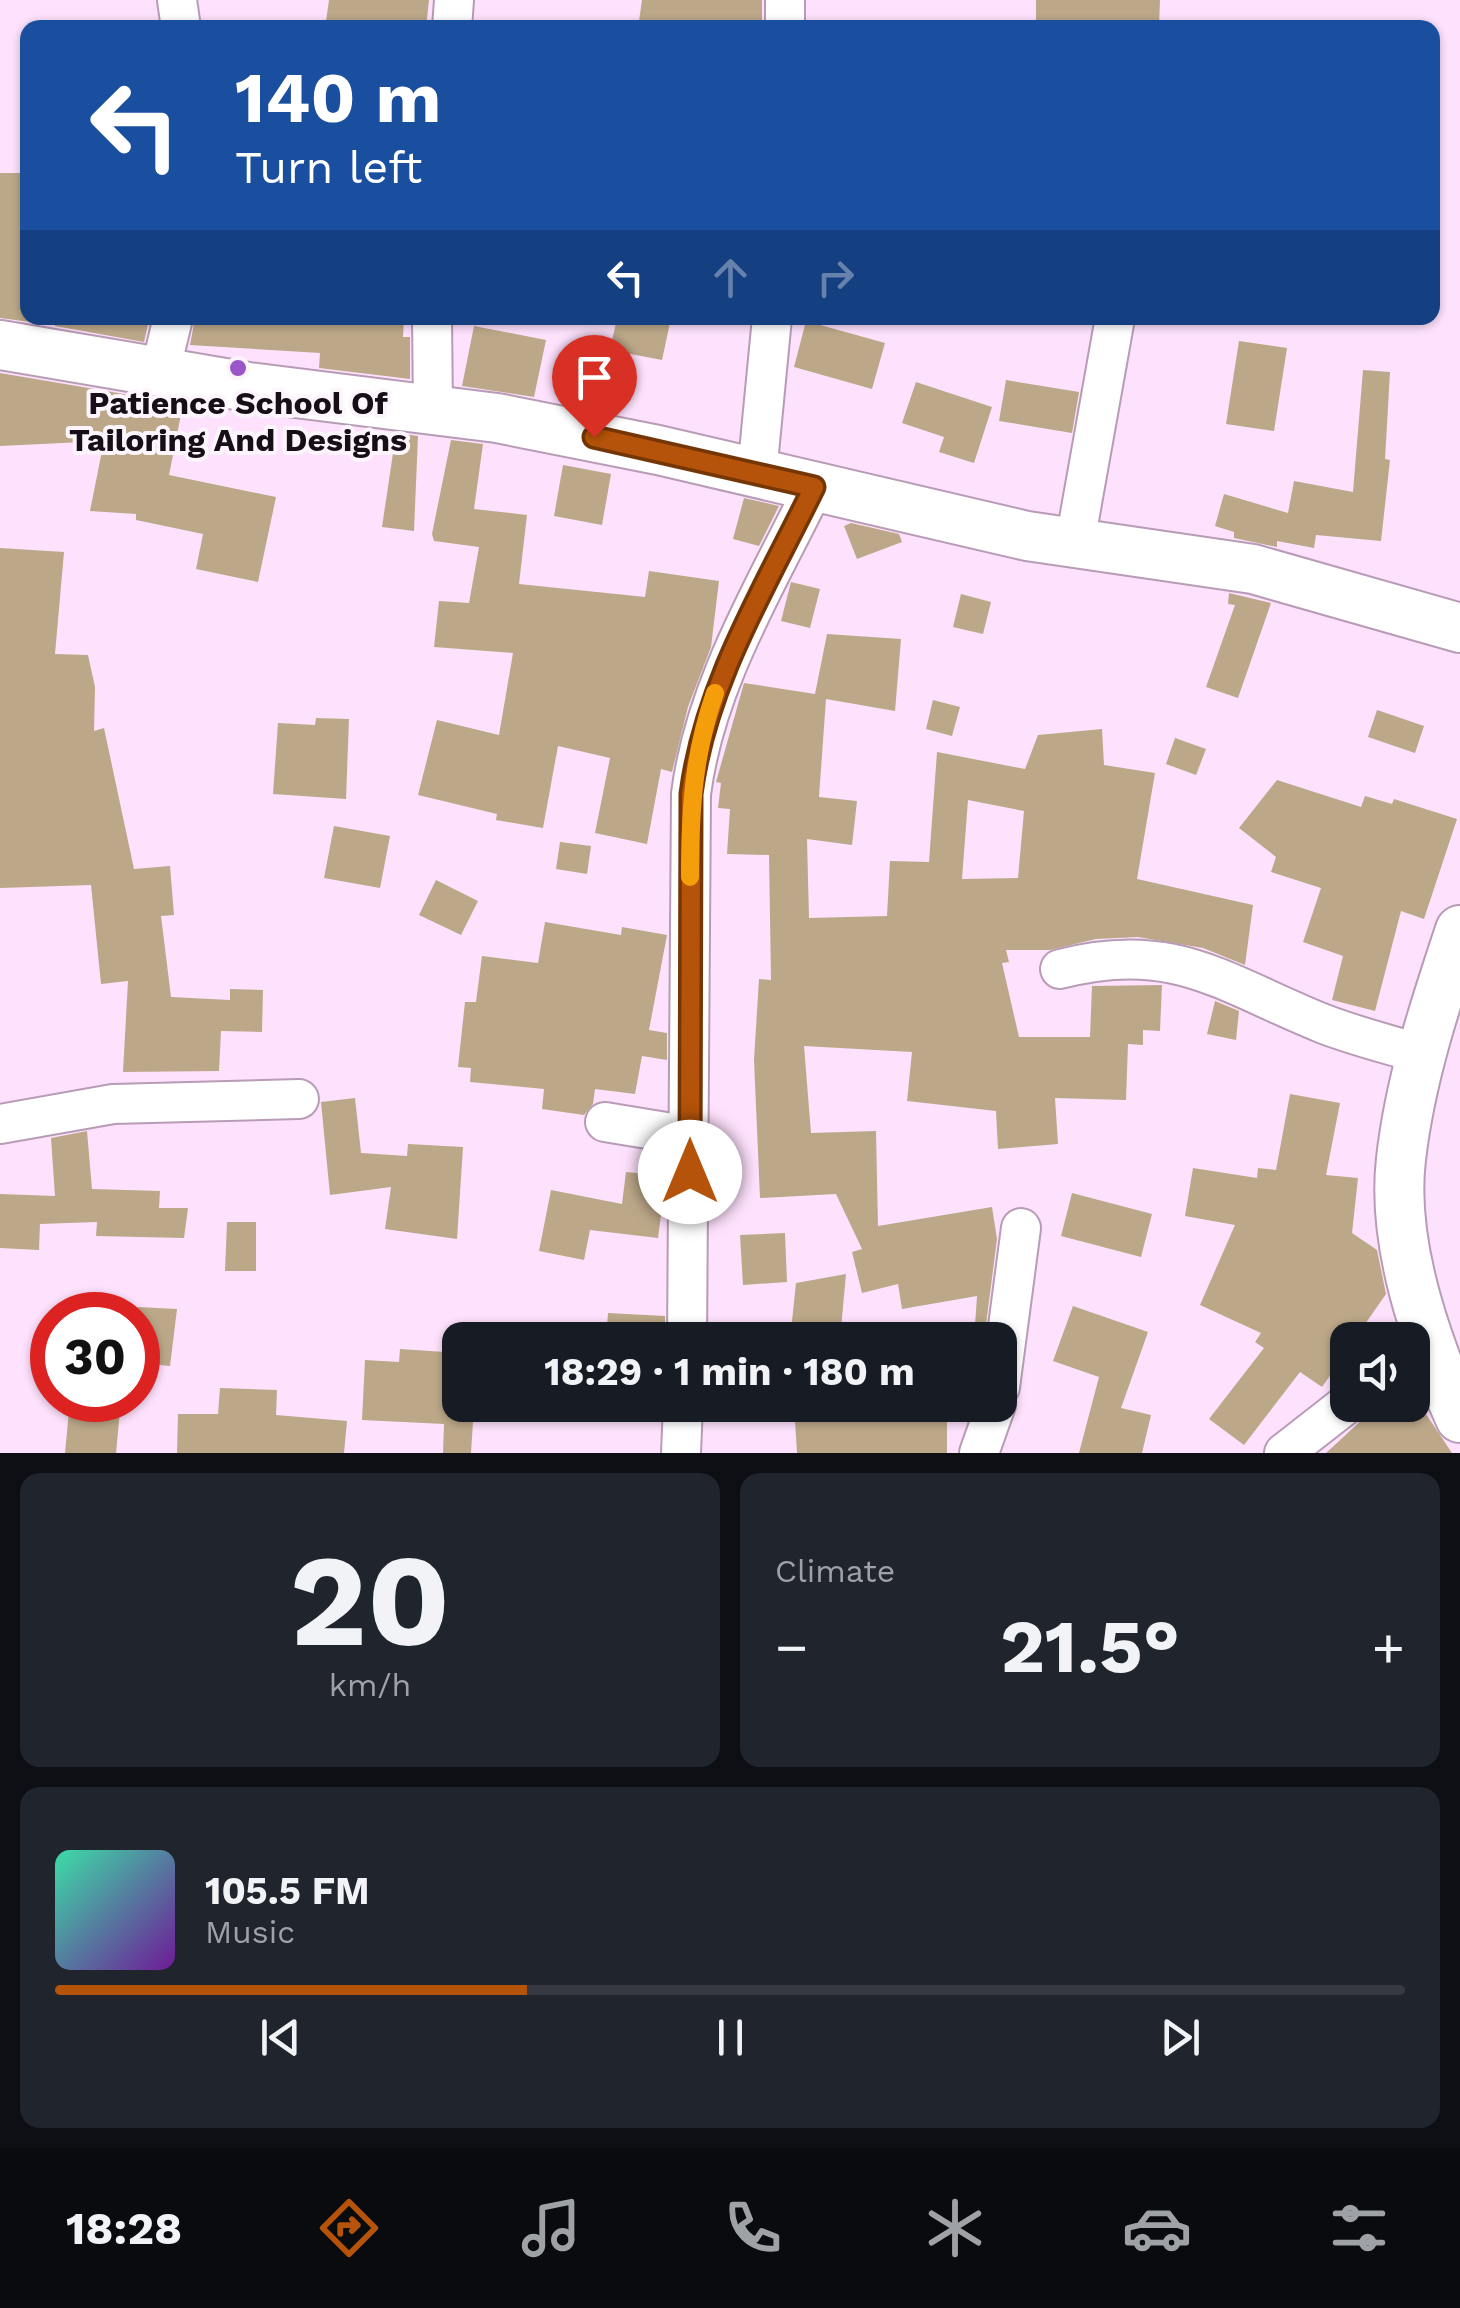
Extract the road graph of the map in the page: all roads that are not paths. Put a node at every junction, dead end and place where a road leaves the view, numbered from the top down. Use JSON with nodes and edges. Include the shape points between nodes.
{"nodes":[{"id":1,"x":171,"y":325,"type":"edge"},
{"id":2,"x":432,"y":325,"type":"edge"},
{"id":3,"x":771,"y":325,"type":"edge"},
{"id":4,"x":1114,"y":325,"type":"edge"},
{"id":5,"x":0,"y":345,"type":"edge"},
{"id":6,"x":160,"y":372,"type":"junction"},
{"id":7,"x":433,"y":409,"type":"junction"},
{"id":8,"x":758,"y":473,"type":"junction"},
{"id":9,"x":814,"y":487,"type":"junction"},
{"id":10,"x":1076,"y":542,"type":"junction"},
{"id":11,"x":1460,"y":628,"type":"edge"},
{"id":12,"x":1460,"y":930,"type":"edge"},
{"id":13,"x":1060,"y":969,"type":"dead end"},
{"id":14,"x":1420,"y":1054,"type":"junction"},
{"id":15,"x":299,"y":1099,"type":"dead end"},
{"id":16,"x":605,"y":1122,"type":"dead end"},
{"id":17,"x":0,"y":1124,"type":"edge"},
{"id":18,"x":690,"y":1136,"type":"junction"},
{"id":19,"x":1020,"y":1228,"type":"dead end"},
{"id":20,"x":687,"y":1322,"type":"edge"},
{"id":21,"x":1008,"y":1322,"type":"edge"},
{"id":22,"x":1435,"y":1357,"type":"edge"},
{"id":23,"x":1330,"y":1417,"type":"edge"},
{"id":24,"x":1460,"y":1418,"type":"edge"},
{"id":25,"x":682,"y":1422,"type":"edge"},
{"id":26,"x":990,"y":1422,"type":"edge"},
{"id":27,"x":681,"y":1453,"type":"edge"},
{"id":28,"x":979,"y":1453,"type":"edge"},
{"id":29,"x":1284,"y":1453,"type":"edge"}],
"edges":[{"from":1,"to":6,"type":"street"},
{"from":2,"to":7,"type":"street"},
{"from":3,"to":8,"type":"street"},
{"from":4,"to":10,"type":"street"},
{"from":5,"to":6,"type":"street"},
{"from":6,"to":7,"type":"street"},
{"from":7,"to":8,"type":"street"},
{"from":8,"to":9,"type":"street"},
{"from":9,"to":10,"type":"street"},
{"from":9,"to":18,"type":"street","via":[[719,682],[697,744],[691,794]]},
{"from":10,"to":11,"type":"street","via":[[1253,569]]},
{"from":12,"to":14,"type":"street"},
{"from":13,"to":14,"type":"street","via":[[1102,958],[1187,964],[1327,1025]]},
{"from":14,"to":22,"type":"street","via":[[1400,1162],[1404,1236]]},
{"from":15,"to":17,"type":"street","via":[[113,1104]]},
{"from":16,"to":18,"type":"street"},
{"from":18,"to":20,"type":"street"},
{"from":19,"to":21,"type":"street"},
{"from":22,"to":24,"type":"street"},
{"from":23,"to":29,"type":"street"},
{"from":25,"to":27,"type":"street"},
{"from":26,"to":28,"type":"street"}]}
